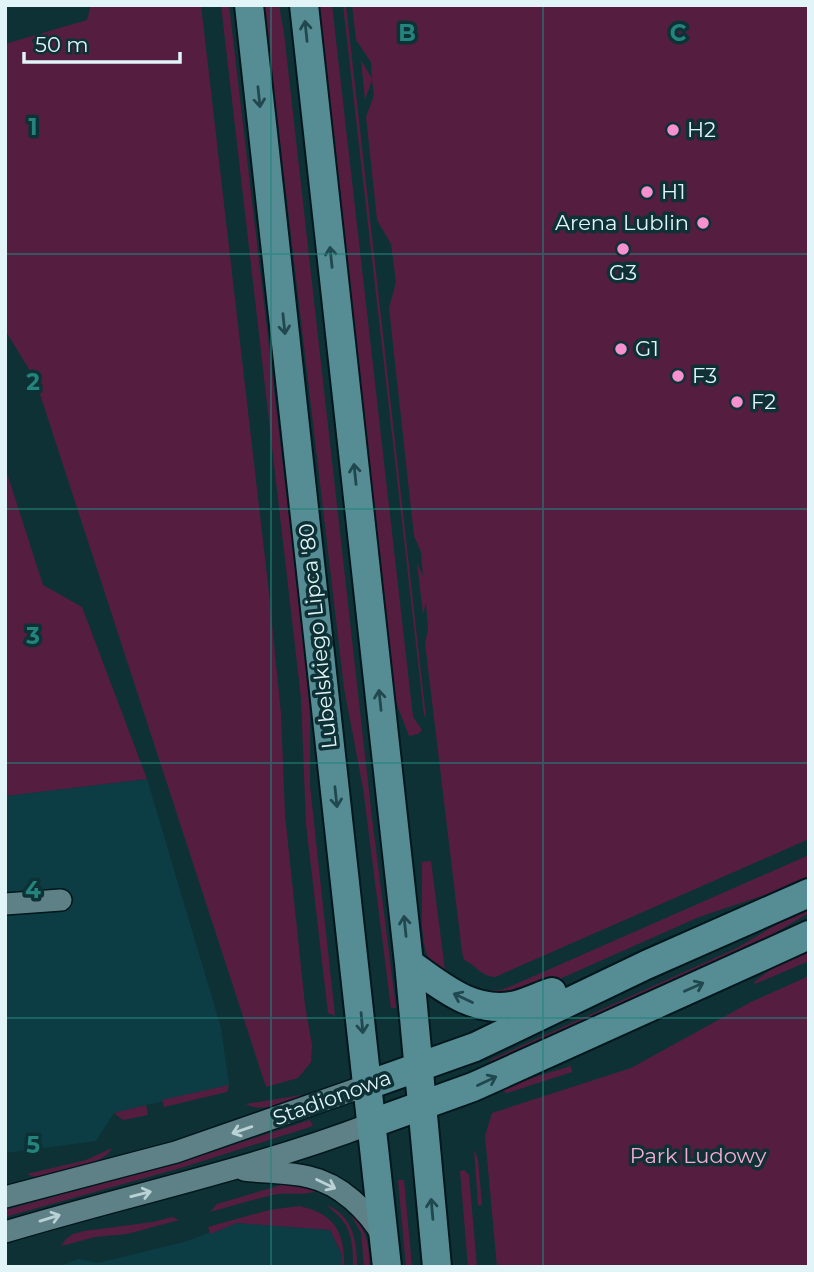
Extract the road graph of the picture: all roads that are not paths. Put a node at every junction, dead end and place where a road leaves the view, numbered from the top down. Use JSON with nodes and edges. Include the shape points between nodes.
{"nodes":[{"id":1,"x":249,"y":5,"type":"edge"},
{"id":2,"x":304,"y":5,"type":"edge"},
{"id":3,"x":809,"y":893,"type":"edge"},
{"id":4,"x":61,"y":900,"type":"dead end"},
{"id":5,"x":5,"y":904,"type":"edge"},
{"id":6,"x":809,"y":935,"type":"edge"},
{"id":7,"x":409,"y":962,"type":"junction"},
{"id":8,"x":646,"y":965,"type":"junction"},
{"id":9,"x":419,"y":1067,"type":"junction"},
{"id":10,"x":368,"y":1085,"type":"junction"},
{"id":11,"x":423,"y":1105,"type":"junction"},
{"id":12,"x":373,"y":1123,"type":"junction"},
{"id":13,"x":235,"y":1169,"type":"junction"},
{"id":14,"x":5,"y":1197,"type":"edge"},
{"id":15,"x":5,"y":1231,"type":"edge"},
{"id":16,"x":386,"y":1254,"type":"edge"},
{"id":17,"x":438,"y":1267,"type":"edge"}],
"edges":[{"from":1,"to":10,"type":"main road","name":"Lubelskiego Lipca '80","one_way":true},
{"from":7,"to":2,"type":"main road","one_way":true},
{"from":3,"to":8,"type":"main road","name":"Stadionowa"},
{"from":4,"to":5,"type":"street"},
{"from":11,"to":6,"type":"main road","name":"Stadionowa","one_way":true,"via":[[473,1087]]},
{"from":8,"to":7,"type":"main road","name":"Stadionowa","one_way":true,"via":[[500,1008],[468,1001]]},
{"from":7,"to":9,"type":"main road"},
{"from":8,"to":9,"type":"main road","name":"Stadionowa","via":[[475,1047]]},
{"from":9,"to":10,"type":"main road","name":"Stadionowa"},
{"from":9,"to":11,"type":"main road"},
{"from":10,"to":12,"type":"main road","name":"Lubelskiego Lipca '80"},
{"from":10,"to":14,"type":"street","name":"Stadionowa","one_way":true,"via":[[176,1152]]},
{"from":11,"to":12,"type":"main road","name":"Stadionowa"},
{"from":17,"to":11,"type":"main road","one_way":true},
{"from":12,"to":13,"type":"street","name":"Stadionowa"},
{"from":12,"to":16,"type":"main road","name":"Lubelskiego Lipca '80"},
{"from":15,"to":13,"type":"street","name":"Stadionowa","one_way":true},
{"from":13,"to":16,"type":"street","name":"Stadionowa","one_way":true,"via":[[309,1176],[325,1182],[353,1200],[374,1222]]}]}
